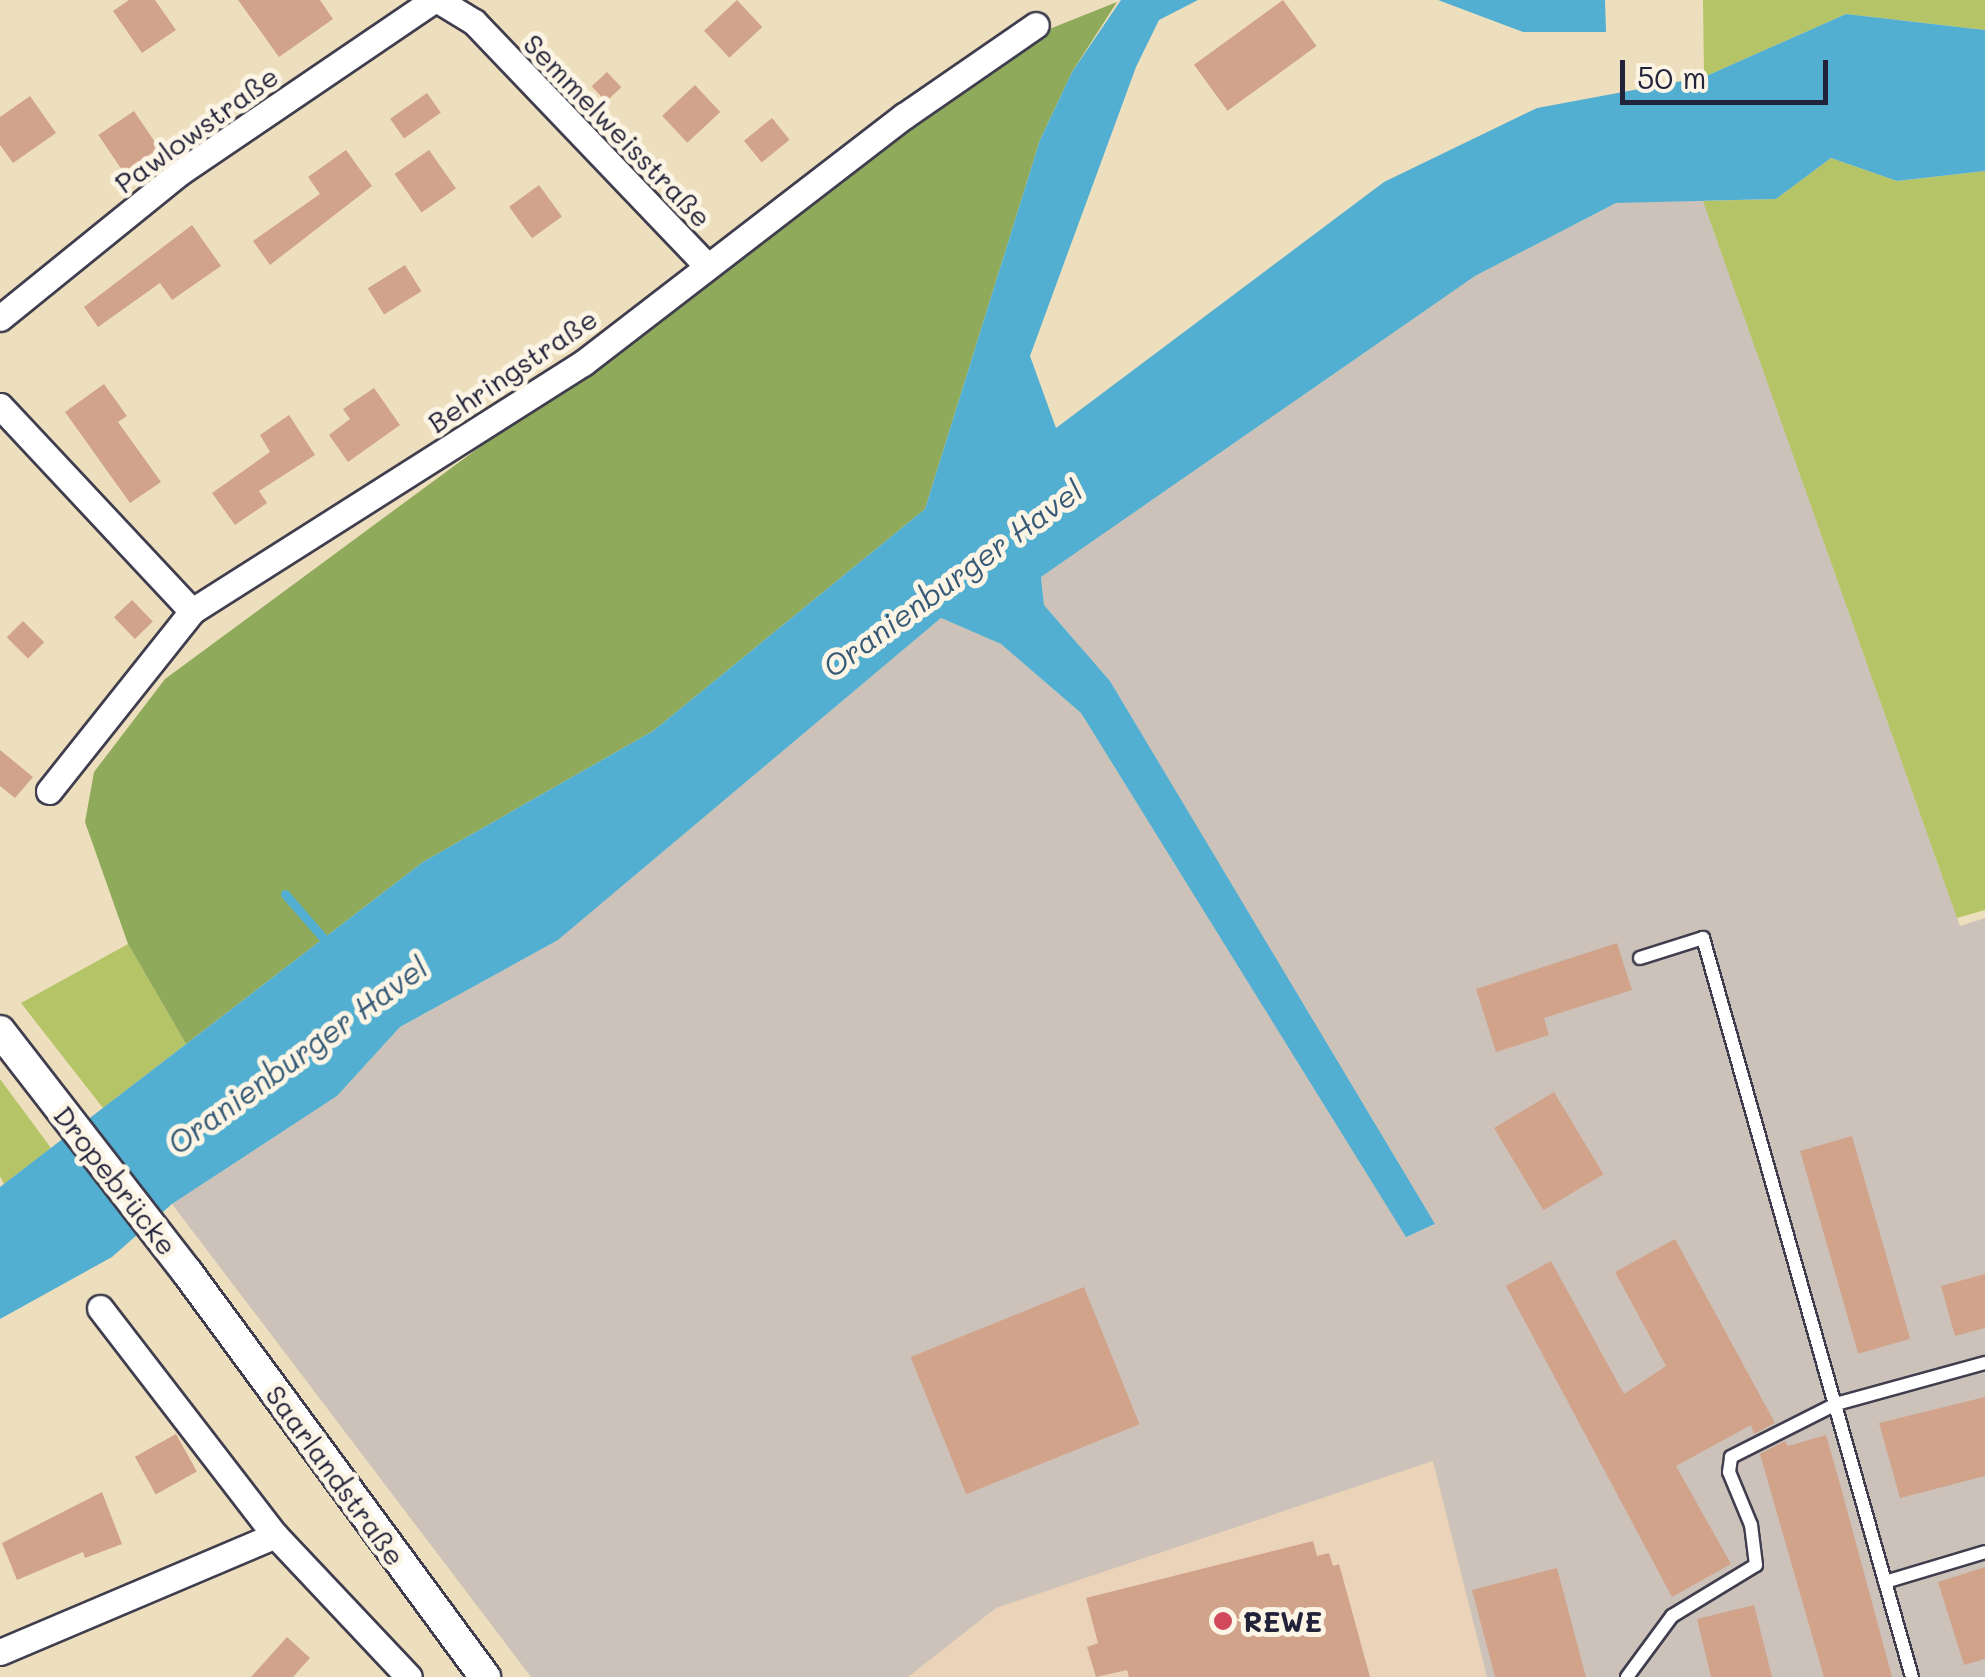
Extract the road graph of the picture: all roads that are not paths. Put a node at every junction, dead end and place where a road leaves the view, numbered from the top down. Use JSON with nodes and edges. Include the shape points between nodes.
{"nodes":[{"id":1,"x":436,"y":0,"type":"edge"},
{"id":2,"x":1036,"y":25,"type":"dead end"},
{"id":3,"x":706,"y":265,"type":"junction"},
{"id":4,"x":0,"y":318,"type":"edge"},
{"id":5,"x":0,"y":406,"type":"edge"},
{"id":6,"x":192,"y":612,"type":"junction"},
{"id":7,"x":50,"y":791,"type":"dead end"},
{"id":8,"x":1640,"y":958,"type":"dead end"},
{"id":9,"x":0,"y":1031,"type":"edge"},
{"id":10,"x":187,"y":1272,"type":"joint"},
{"id":11,"x":100,"y":1308,"type":"dead end"},
{"id":12,"x":1985,"y":1363,"type":"edge"},
{"id":13,"x":1836,"y":1404,"type":"junction"},
{"id":14,"x":275,"y":1535,"type":"junction"},
{"id":15,"x":1985,"y":1552,"type":"edge"},
{"id":16,"x":1885,"y":1582,"type":"junction"},
{"id":17,"x":0,"y":1652,"type":"edge"},
{"id":18,"x":409,"y":1677,"type":"edge"},
{"id":19,"x":485,"y":1677,"type":"edge"},
{"id":20,"x":1627,"y":1677,"type":"edge"},
{"id":21,"x":1912,"y":1677,"type":"edge"}],
"edges":[{"from":1,"to":3,"type":"street","name":"Semmelweisstraße","via":[[474,22]]},
{"from":1,"to":4,"type":"street","name":"Pawlowstraße","via":[[179,173]]},
{"from":2,"to":3,"type":"street","name":"Behringstraße"},
{"from":3,"to":6,"type":"street","name":"Behringstraße","via":[[583,363]]},
{"from":5,"to":6,"type":"street"},
{"from":6,"to":7,"type":"street","name":"Behringstraße"},
{"from":8,"to":13,"type":"lane","via":[[1703,938]]},
{"from":9,"to":10,"type":"street","name":"Dropebrücke"},
{"from":10,"to":19,"type":"street","name":"Saarlandstraße"},
{"from":11,"to":14,"type":"street"},
{"from":12,"to":13,"type":"lane"},
{"from":13,"to":16,"type":"lane"},
{"from":13,"to":20,"type":"lane","via":[[1731,1457],[1729,1472],[1751,1525],[1756,1565],[1672,1616]]},
{"from":14,"to":17,"type":"street"},
{"from":14,"to":18,"type":"street"},
{"from":15,"to":16,"type":"lane"},
{"from":16,"to":21,"type":"lane"}]}
